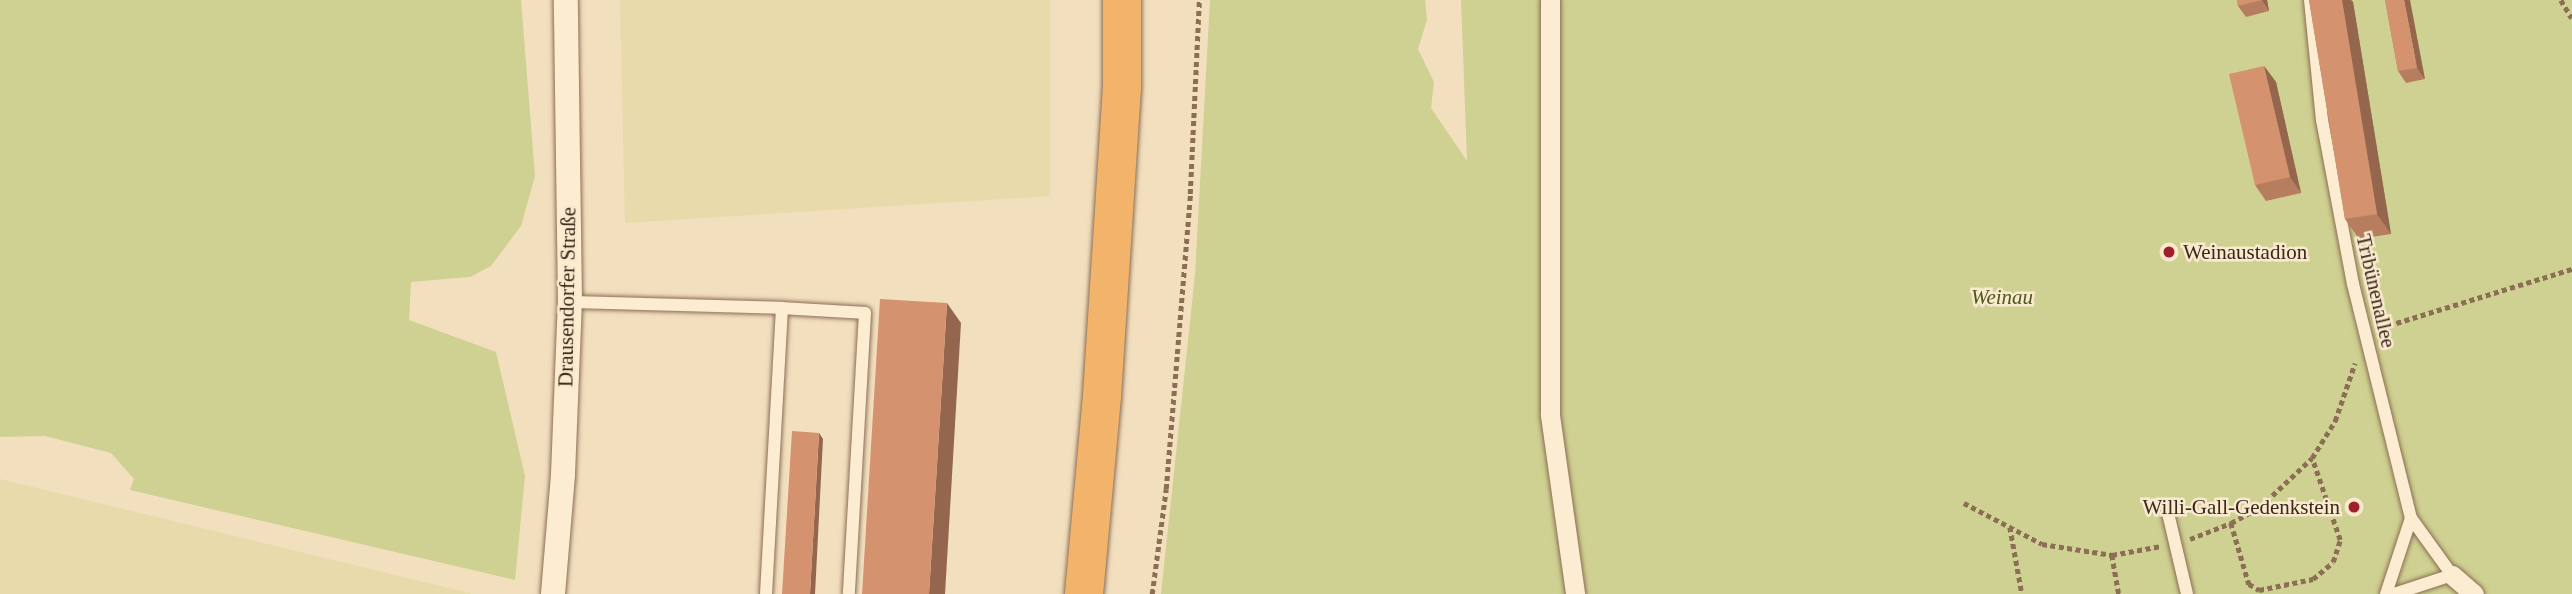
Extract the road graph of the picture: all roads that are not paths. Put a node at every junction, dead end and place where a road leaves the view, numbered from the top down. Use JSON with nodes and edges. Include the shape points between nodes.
{"nodes":[{"id":1,"x":566,"y":0,"type":"edge"},
{"id":2,"x":1122,"y":0,"type":"edge"},
{"id":3,"x":1550,"y":0,"type":"edge"},
{"id":4,"x":2310,"y":0,"type":"edge"},
{"id":5,"x":570,"y":302,"type":"junction"},
{"id":6,"x":782,"y":308,"type":"junction"},
{"id":7,"x":2168,"y":513,"type":"dead end"},
{"id":8,"x":2411,"y":518,"type":"junction"},
{"id":9,"x":2452,"y":575,"type":"junction"},
{"id":10,"x":553,"y":594,"type":"edge"},
{"id":11,"x":766,"y":594,"type":"edge"},
{"id":12,"x":849,"y":594,"type":"edge"},
{"id":13,"x":1084,"y":594,"type":"edge"},
{"id":14,"x":1575,"y":594,"type":"edge"},
{"id":15,"x":2187,"y":594,"type":"edge"},
{"id":16,"x":2386,"y":594,"type":"edge"},
{"id":17,"x":2394,"y":594,"type":"edge"},
{"id":18,"x":2474,"y":594,"type":"edge"}],
"edges":[{"from":1,"to":5,"type":"street","name":"Drausendorfer Straße"},
{"from":2,"to":13,"type":"highway","via":[[1122,88]]},
{"from":3,"to":14,"type":"street","via":[[1550,415]]},
{"from":4,"to":8,"type":"lane","name":"Tribünenallee","via":[[2322,120],[2365,332]]},
{"from":5,"to":6,"type":"lane"},
{"from":5,"to":10,"type":"street","name":"Drausendorfer Straße"},
{"from":6,"to":11,"type":"lane"},
{"from":6,"to":12,"type":"lane","via":[[864,313]]},
{"from":7,"to":15,"type":"lane"},
{"from":8,"to":9,"type":"lane","name":"Tribünenallee"},
{"from":8,"to":16,"type":"lane"},
{"from":9,"to":17,"type":"lane"},
{"from":9,"to":18,"type":"street"}]}
